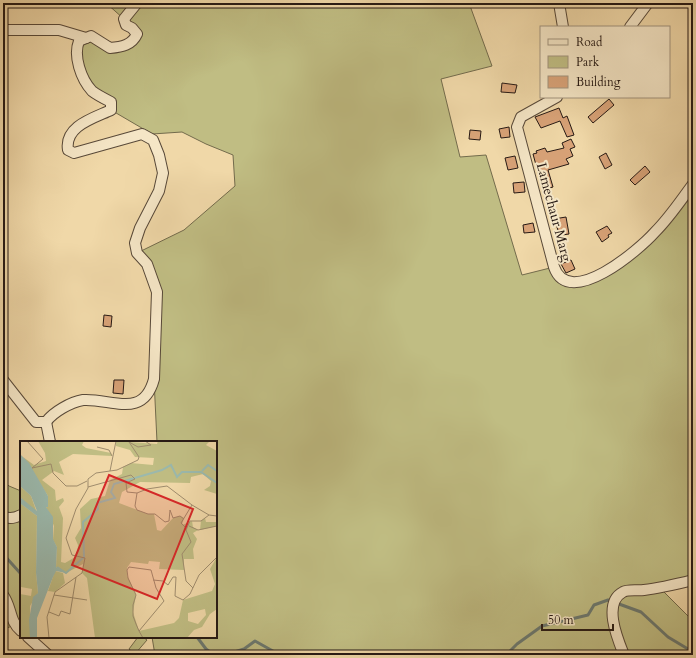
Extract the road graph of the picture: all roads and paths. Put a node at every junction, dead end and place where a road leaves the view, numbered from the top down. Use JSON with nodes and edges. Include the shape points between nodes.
{"nodes":[{"id":1,"x":137,"y":3,"type":"edge"},
{"id":2,"x":559,"y":3,"type":"edge"},
{"id":3,"x":648,"y":3,"type":"edge"},
{"id":4,"x":563,"y":26,"type":"edge"},
{"id":5,"x":631,"y":26,"type":"edge"},
{"id":6,"x":3,"y":30,"type":"edge"},
{"id":7,"x":86,"y":38,"type":"junction"},
{"id":8,"x":555,"y":98,"type":"edge"},
{"id":9,"x":693,"y":184,"type":"edge"},
{"id":10,"x":3,"y":380,"type":"edge"},
{"id":11,"x":46,"y":422,"type":"junction"},
{"id":12,"x":50,"y":441,"type":"edge"},
{"id":13,"x":3,"y":516,"type":"edge"},
{"id":14,"x":20,"y":516,"type":"edge"},
{"id":15,"x":693,"y":580,"type":"edge"},
{"id":16,"x":3,"y":595,"type":"edge"},
{"id":17,"x":20,"y":630,"type":"edge"},
{"id":18,"x":29,"y":638,"type":"edge"},
{"id":19,"x":48,"y":655,"type":"edge"},
{"id":20,"x":624,"y":655,"type":"edge"}],
"edges":[{"from":1,"to":7,"type":"street","via":[[124,19],[126,25],[137,34],[134,40],[124,46],[110,48],[91,36]]},
{"from":2,"to":4,"type":"street"},
{"from":3,"to":5,"type":"street"},
{"from":6,"to":7,"type":"street","via":[[59,30]]},
{"from":7,"to":11,"type":"street","via":[[79,41],[76,49],[80,69],[93,91],[111,102],[111,110],[73,131],[67,143],[68,150],[74,153],[142,134],[153,140],[160,155],[163,173],[159,191],[135,243],[137,253],[147,264],[157,292],[154,379],[150,392],[139,401],[126,405],[82,400],[51,416]]},
{"from":8,"to":9,"type":"street","name":"Lamechaur Marg","via":[[521,117],[517,126],[556,274],[561,279],[568,283],[585,281],[616,265],[637,250],[656,231]]},
{"from":10,"to":11,"type":"street","via":[[36,422]]},
{"from":11,"to":12,"type":"street"},
{"from":13,"to":14,"type":"street","via":[[15,518]]},
{"from":15,"to":20,"type":"street","via":[[660,588],[623,591],[617,596],[612,609],[612,622]]},
{"from":16,"to":17,"type":"street","via":[[8,602],[14,625]]},
{"from":18,"to":19,"type":"street"}]}
